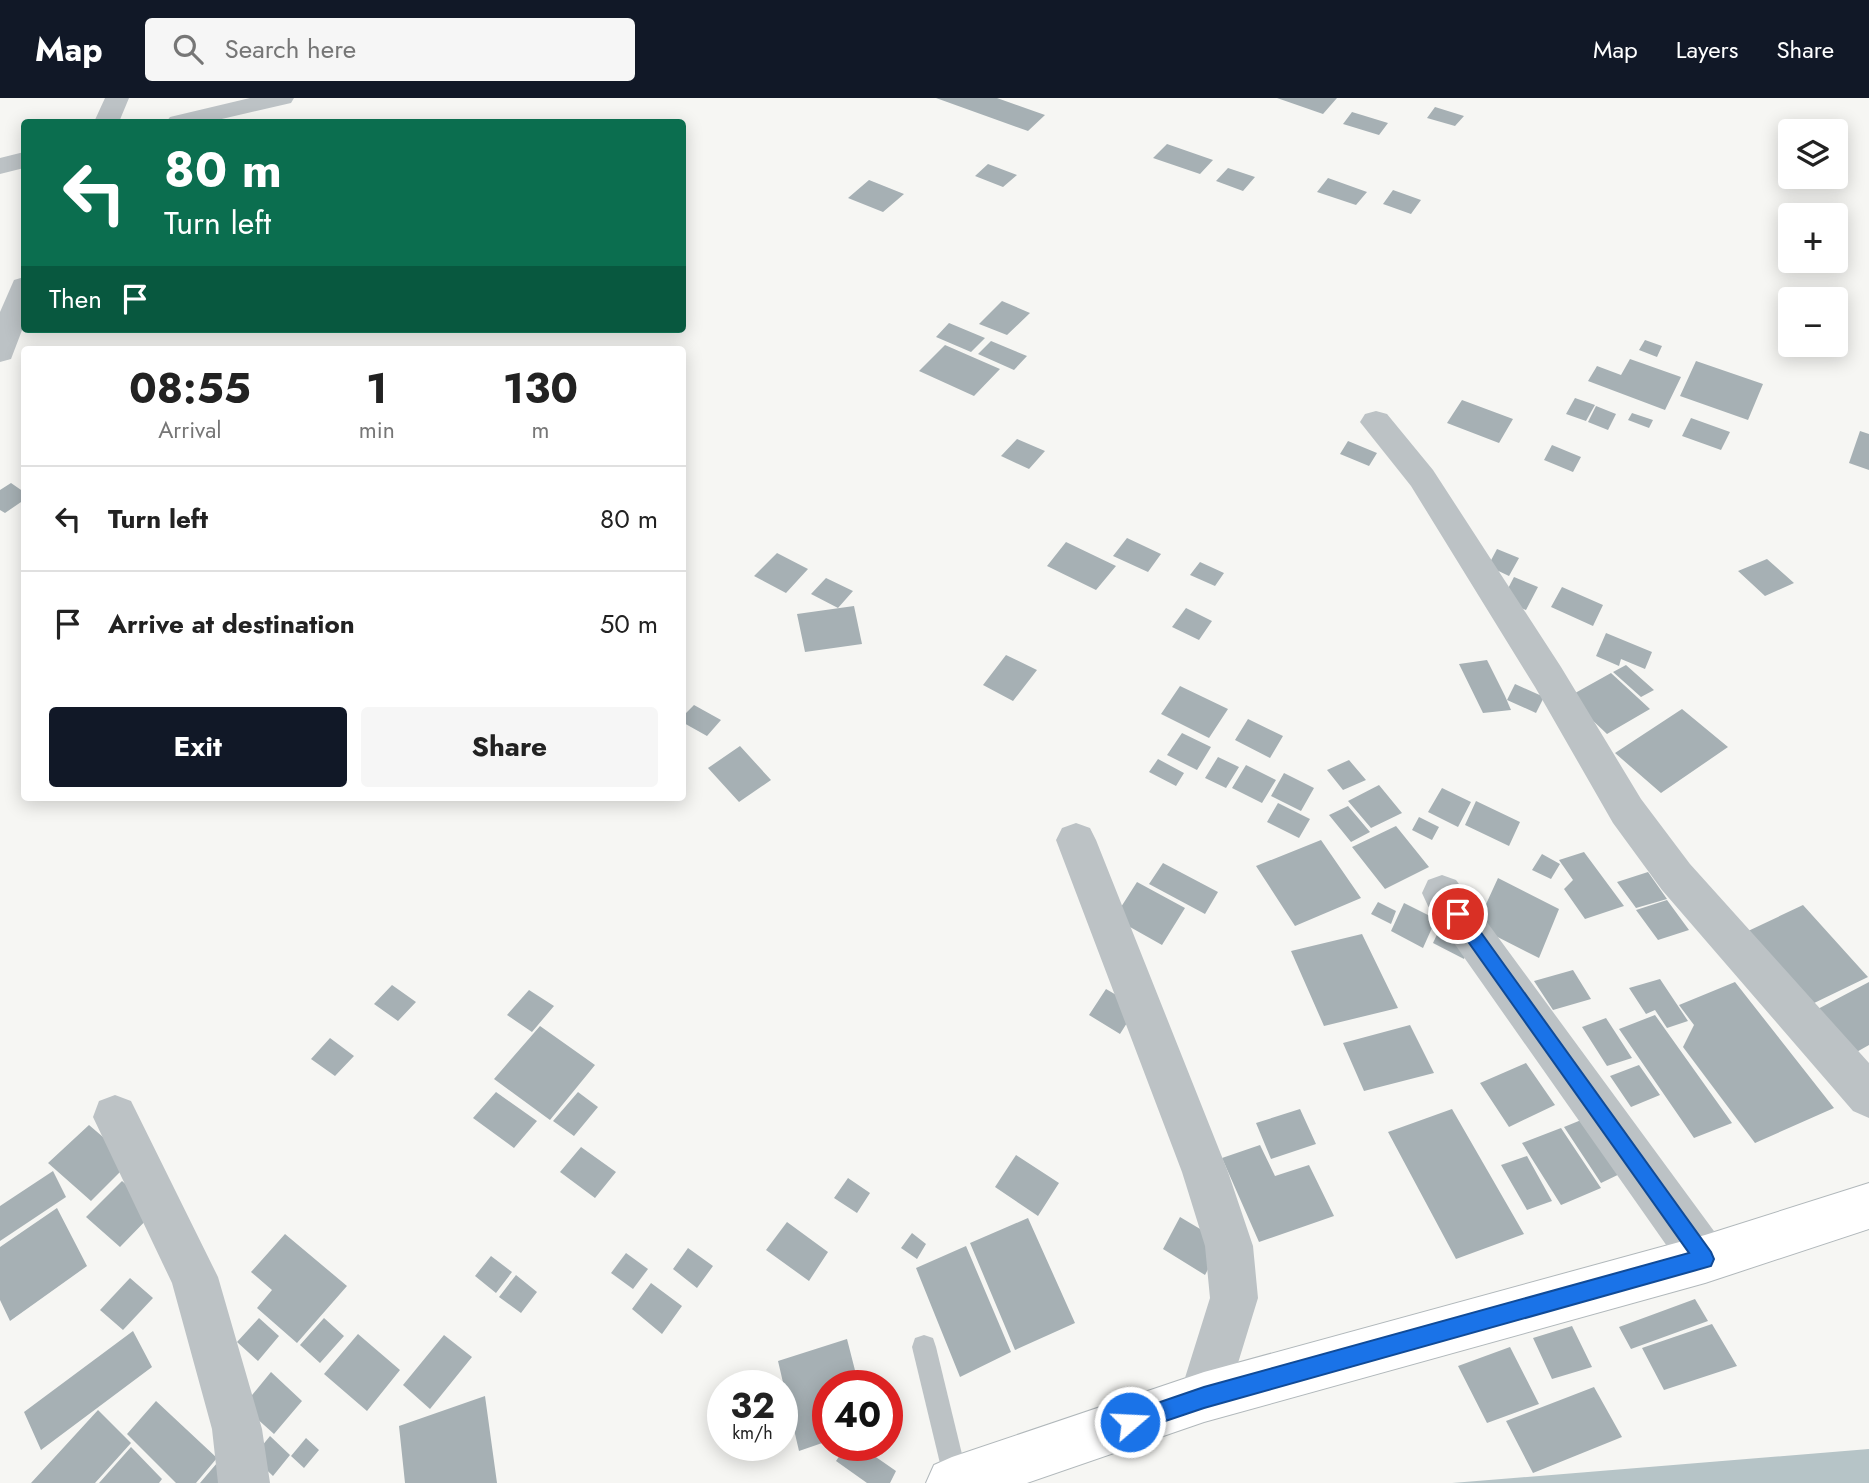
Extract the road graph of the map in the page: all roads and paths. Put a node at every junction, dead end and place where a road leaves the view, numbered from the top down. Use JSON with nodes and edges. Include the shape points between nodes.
{"nodes":[{"id":1,"x":117,"y":98,"type":"edge"},
{"id":2,"x":282,"y":98,"type":"edge"},
{"id":3,"x":108,"y":119,"type":"edge"},
{"id":4,"x":192,"y":119,"type":"edge"},
{"id":5,"x":21,"y":161,"type":"edge"},
{"id":6,"x":0,"y":166,"type":"edge"},
{"id":7,"x":21,"y":294,"type":"edge"},
{"id":8,"x":0,"y":352,"type":"edge"},
{"id":9,"x":1376,"y":422,"type":"dead end"},
{"id":10,"x":1076,"y":840,"type":"dead end"},
{"id":11,"x":1442,"y":893,"type":"dead end"},
{"id":12,"x":1869,"y":1096,"type":"edge"},
{"id":13,"x":115,"y":1117,"type":"dead end"},
{"id":14,"x":1869,"y":1206,"type":"edge"},
{"id":15,"x":1704,"y":1259,"type":"junction"},
{"id":16,"x":924,"y":1348,"type":"dead end"},
{"id":17,"x":1204,"y":1397,"type":"junction"},
{"id":18,"x":955,"y":1482,"type":"edge"},
{"id":19,"x":244,"y":1483,"type":"edge"}],
"edges":[{"from":1,"to":3,"type":"street"},
{"from":2,"to":4,"type":"street"},
{"from":5,"to":6,"type":"street"},
{"from":7,"to":8,"type":"street"},
{"from":9,"to":12,"type":"street","via":[[1422,478],[1627,811],[1676,877]]},
{"from":10,"to":17,"type":"street","via":[[1205,1172],[1229,1246],[1234,1298]]},
{"from":11,"to":15,"type":"street"},
{"from":13,"to":19,"type":"street","via":[[194,1278],[237,1429]]},
{"from":14,"to":15,"type":"street"},
{"from":15,"to":17,"type":"street"},
{"from":16,"to":18,"type":"lane"},
{"from":17,"to":18,"type":"street"}]}
